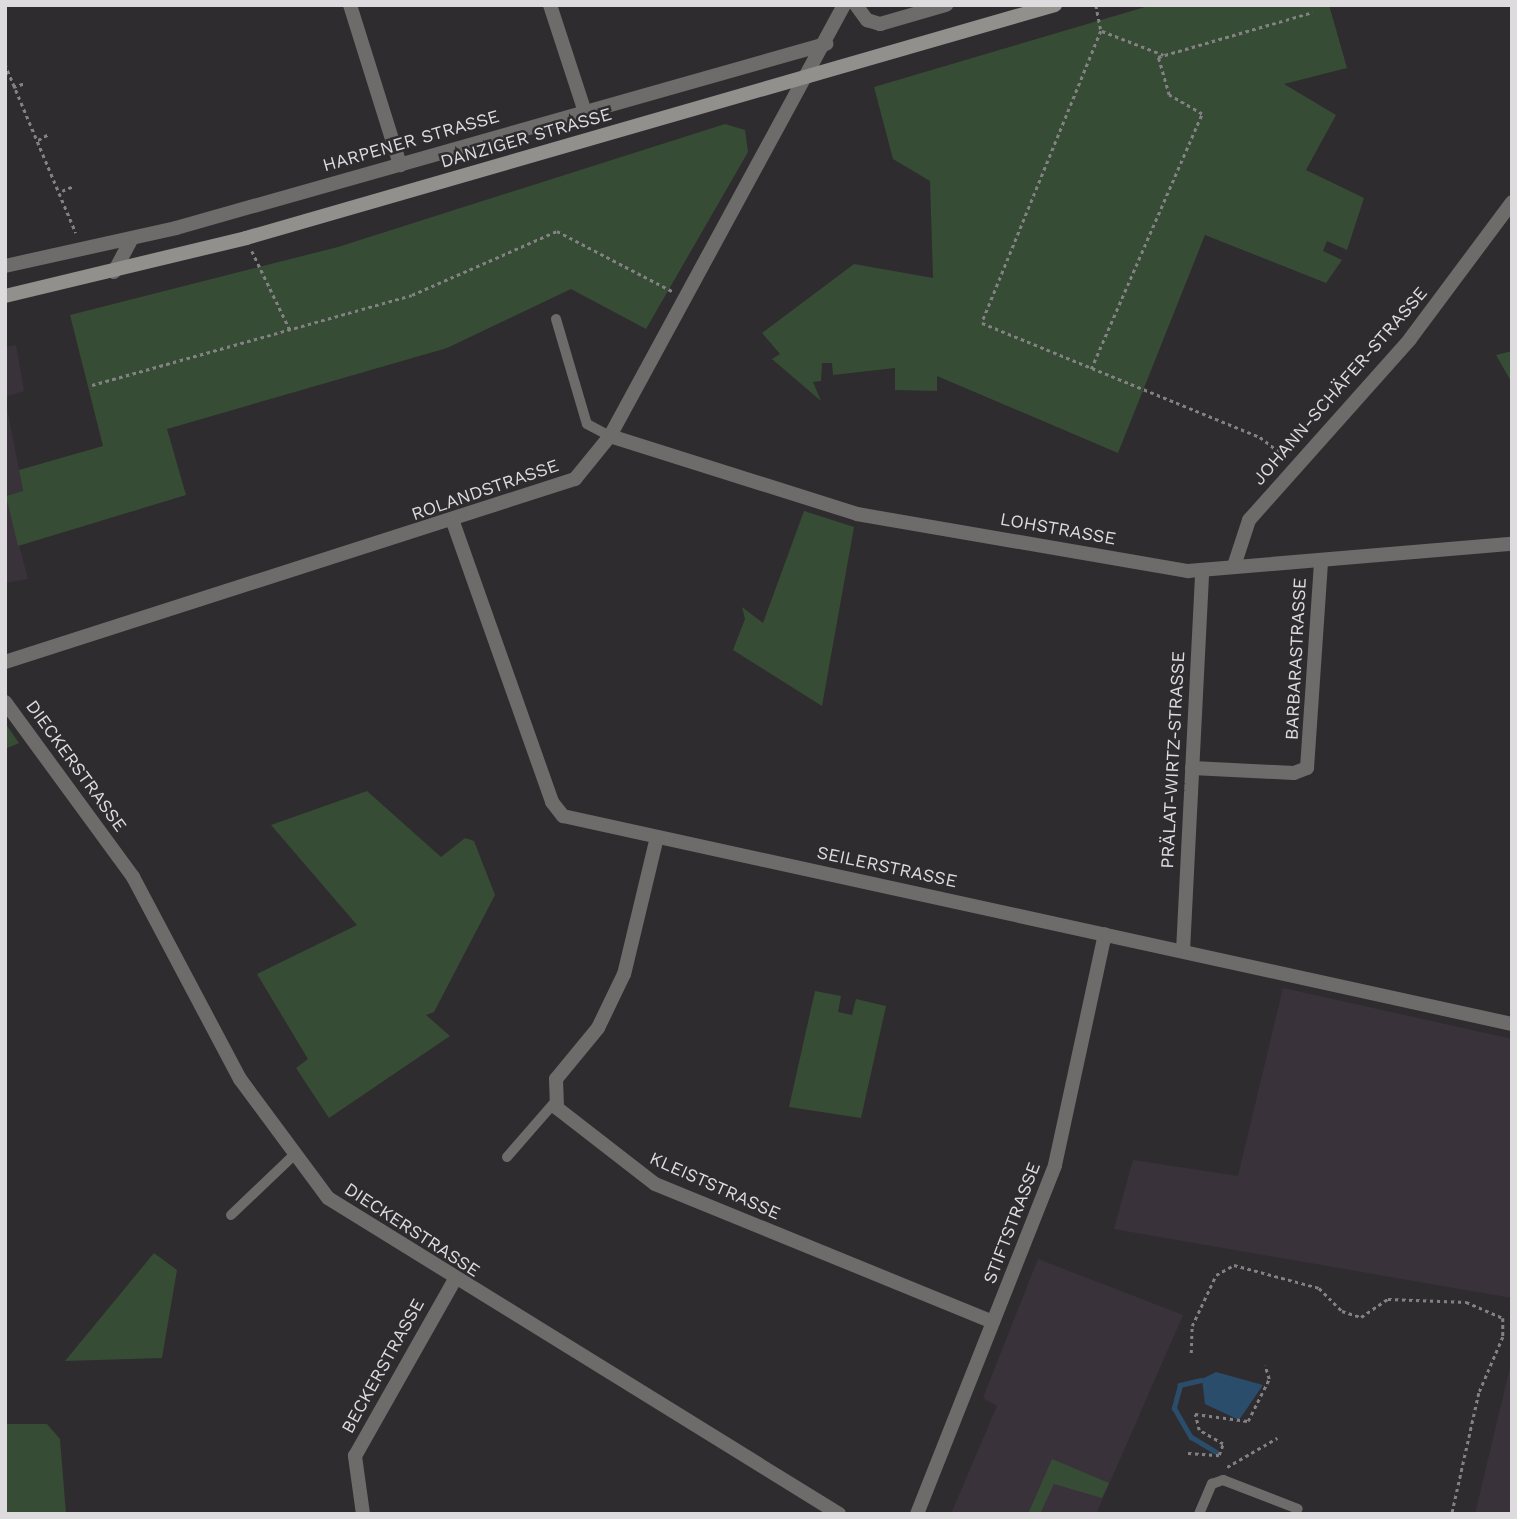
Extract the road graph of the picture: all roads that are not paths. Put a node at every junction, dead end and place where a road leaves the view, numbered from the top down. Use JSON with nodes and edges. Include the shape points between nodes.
{"nodes":[{"id":1,"x":349,"y":5,"type":"edge"},
{"id":2,"x":550,"y":5,"type":"edge"},
{"id":3,"x":844,"y":5,"type":"edge"},
{"id":4,"x":856,"y":5,"type":"edge"},
{"id":5,"x":946,"y":5,"type":"edge"},
{"id":6,"x":1055,"y":5,"type":"edge"},
{"id":7,"x":826,"y":44,"type":"junction"},
{"id":8,"x":810,"y":77,"type":"junction"},
{"id":9,"x":585,"y":112,"type":"junction"},
{"id":10,"x":400,"y":165,"type":"junction"},
{"id":11,"x":1512,"y":202,"type":"edge"},
{"id":12,"x":132,"y":238,"type":"junction"},
{"id":13,"x":5,"y":266,"type":"edge"},
{"id":14,"x":114,"y":272,"type":"junction"},
{"id":15,"x":5,"y":296,"type":"edge"},
{"id":16,"x":556,"y":319,"type":"dead end"},
{"id":17,"x":610,"y":436,"type":"junction"},
{"id":18,"x":453,"y":522,"type":"junction"},
{"id":19,"x":1512,"y":544,"type":"edge"},
{"id":20,"x":1321,"y":561,"type":"junction"},
{"id":21,"x":1234,"y":566,"type":"junction"},
{"id":22,"x":1202,"y":570,"type":"junction"},
{"id":23,"x":5,"y":662,"type":"edge"},
{"id":24,"x":5,"y":702,"type":"edge"},
{"id":25,"x":1192,"y":768,"type":"junction"},
{"id":26,"x":657,"y":837,"type":"junction"},
{"id":27,"x":1105,"y":934,"type":"junction"},
{"id":28,"x":1183,"y":951,"type":"junction"},
{"id":29,"x":1512,"y":1024,"type":"edge"},
{"id":30,"x":554,"y":1103,"type":"junction"},
{"id":31,"x":293,"y":1156,"type":"junction"},
{"id":32,"x":507,"y":1157,"type":"dead end"},
{"id":33,"x":231,"y":1215,"type":"dead end"},
{"id":34,"x":454,"y":1281,"type":"junction"},
{"id":35,"x":993,"y":1322,"type":"junction"},
{"id":36,"x":1298,"y":1509,"type":"dead end"},
{"id":37,"x":363,"y":1514,"type":"edge"},
{"id":38,"x":839,"y":1514,"type":"edge"},
{"id":39,"x":917,"y":1514,"type":"edge"},
{"id":40,"x":1199,"y":1514,"type":"edge"}],
"edges":[{"from":1,"to":10,"type":"street"},
{"from":2,"to":9,"type":"street"},
{"from":3,"to":7,"type":"street","name":"ROLANDSTRASSE"},
{"from":4,"to":5,"type":"street","via":[[867,20],[880,24]]},
{"from":6,"to":8,"type":"main road","name":"DANZIGER STRASSE"},
{"from":7,"to":8,"type":"street","name":"ROLANDSTRASSE"},
{"from":7,"to":9,"type":"street","name":"HARPENER STRASSE"},
{"from":8,"to":14,"type":"main road","name":"DANZIGER STRASSE"},
{"from":8,"to":17,"type":"street","name":"ROLANDSTRASSE"},
{"from":9,"to":10,"type":"street","name":"HARPENER STRASSE"},
{"from":10,"to":12,"type":"street","name":"HARPENER STRASSE"},
{"from":11,"to":21,"type":"street","name":"JOHANN-SCHÄFER-STRASSE","via":[[1410,339],[1244,527]]},
{"from":12,"to":13,"type":"street","name":"HARPENER STRASSE"},
{"from":12,"to":14,"type":"street"},
{"from":14,"to":15,"type":"main road","name":"DANZIGER STRASSE"},
{"from":16,"to":17,"type":"lane","via":[[587,424]]},
{"from":17,"to":18,"type":"street","name":"ROLANDSTRASSE","via":[[594,461],[564,485]]},
{"from":17,"to":22,"type":"street","name":"LOHSTRASSE","via":[[857,514]]},
{"from":18,"to":23,"type":"street","name":"ROLANDSTRASSE"},
{"from":18,"to":26,"type":"street","name":"SEILERSTRASSE","via":[[556,810],[575,820]]},
{"from":19,"to":20,"type":"street","name":"LOHSTRASSE"},
{"from":20,"to":21,"type":"street","name":"LOHSTRASSE"},
{"from":20,"to":25,"type":"street","name":"BARBARASTRASSE","via":[[1307,768],[1294,773]]},
{"from":21,"to":22,"type":"street","name":"LOHSTRASSE"},
{"from":22,"to":25,"type":"street","name":"PRÄLAT-WIRTZ-STRASSE"},
{"from":24,"to":31,"type":"street","name":"DIECKERSTRASSE","via":[[133,877],[229,1061]]},
{"from":25,"to":28,"type":"street","name":"PRÄLAT-WIRTZ-STRASSE"},
{"from":26,"to":27,"type":"street","name":"SEILERSTRASSE"},
{"from":26,"to":30,"type":"street","via":[[624,974],[598,1028],[556,1079]]},
{"from":27,"to":28,"type":"street","name":"SEILERSTRASSE"},
{"from":27,"to":35,"type":"street","name":"STIFTSTRASSE","via":[[1055,1164]]},
{"from":28,"to":29,"type":"street","name":"SEILERSTRASSE"},
{"from":30,"to":32,"type":"lane"},
{"from":30,"to":35,"type":"street","name":"KLEISTSTRASSE","via":[[594,1142],[655,1184]]},
{"from":31,"to":33,"type":"lane"},
{"from":31,"to":34,"type":"street","name":"DIECKERSTRASSE","via":[[350,1216]]},
{"from":34,"to":37,"type":"street","name":"BECKERSTRASSE","via":[[355,1456]]},
{"from":34,"to":38,"type":"street","name":"DIECKERSTRASSE"},
{"from":35,"to":39,"type":"street","name":"STIFTSTRASSE"},
{"from":36,"to":40,"type":"lane","via":[[1223,1480],[1212,1484]]}]}
